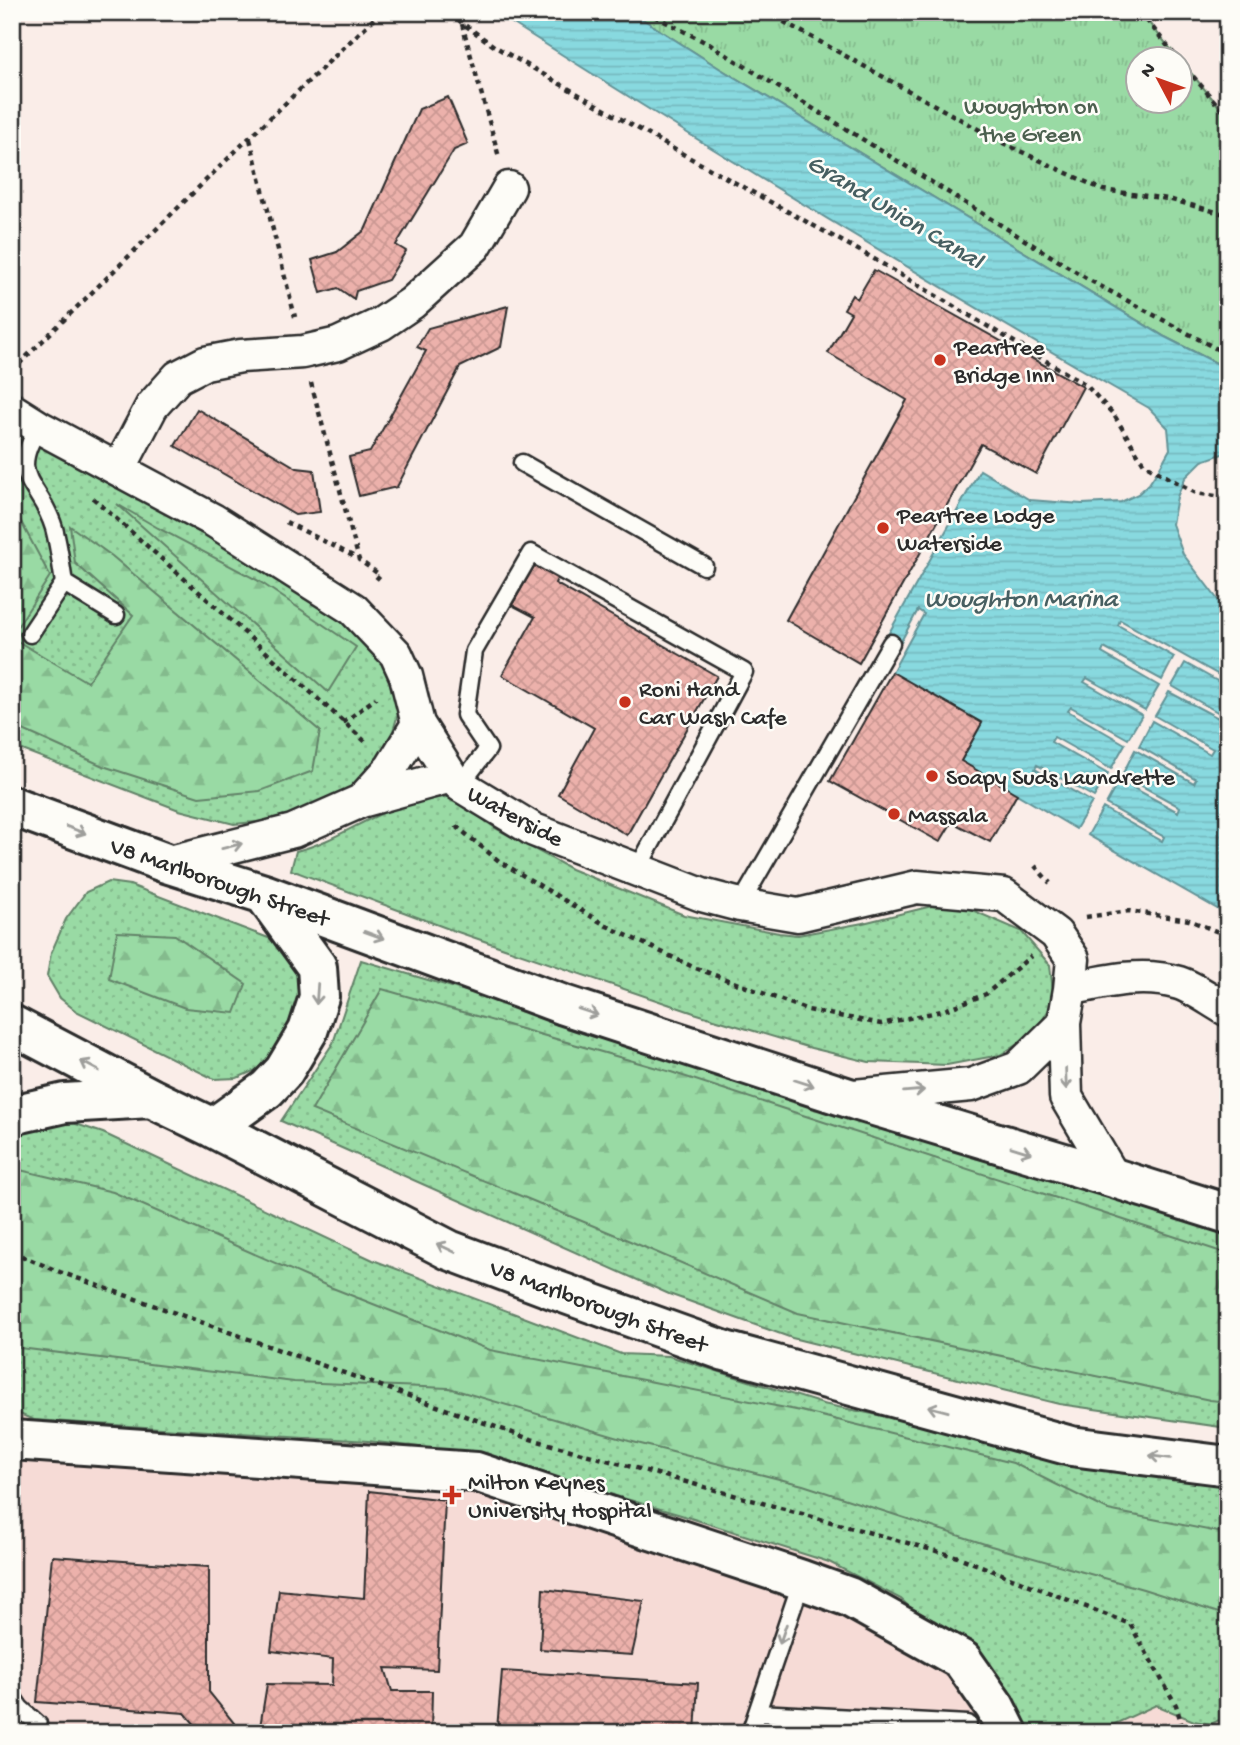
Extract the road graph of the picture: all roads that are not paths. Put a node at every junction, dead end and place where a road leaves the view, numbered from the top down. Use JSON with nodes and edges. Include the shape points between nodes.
{"nodes":[{"id":1,"x":505,"y":177,"type":"road end"},
{"id":2,"x":12,"y":410,"type":"edge"},
{"id":3,"x":39,"y":426,"type":"junction"},
{"id":4,"x":522,"y":463,"type":"dead end"},
{"id":5,"x":119,"y":469,"type":"junction"},
{"id":6,"x":704,"y":566,"type":"dead end"},
{"id":7,"x":64,"y":583,"type":"junction"},
{"id":8,"x":116,"y":615,"type":"dead end"},
{"id":9,"x":30,"y":634,"type":"dead end"},
{"id":10,"x":891,"y":643,"type":"dead end"},
{"id":11,"x":418,"y":724,"type":"junction"},
{"id":12,"x":455,"y":781,"type":"junction"},
{"id":13,"x":361,"y":801,"type":"junction"},
{"id":14,"x":12,"y":806,"type":"edge"},
{"id":15,"x":166,"y":863,"type":"junction"},
{"id":16,"x":637,"y":870,"type":"junction"},
{"id":17,"x":264,"y":894,"type":"junction"},
{"id":18,"x":740,"y":905,"type":"junction"},
{"id":19,"x":1070,"y":989,"type":"junction"},
{"id":20,"x":1228,"y":1010,"type":"edge"},
{"id":21,"x":1064,"y":1023,"type":"junction"},
{"id":22,"x":12,"y":1025,"type":"edge"},
{"id":23,"x":846,"y":1097,"type":"junction"},
{"id":24,"x":151,"y":1098,"type":"junction"},
{"id":25,"x":12,"y":1115,"type":"edge"},
{"id":26,"x":213,"y":1128,"type":"junction"},
{"id":27,"x":1114,"y":1178,"type":"junction"},
{"id":28,"x":1228,"y":1214,"type":"edge"},
{"id":29,"x":12,"y":1440,"type":"edge"},
{"id":30,"x":1228,"y":1466,"type":"edge"},
{"id":31,"x":802,"y":1580,"type":"junction"},
{"id":32,"x":12,"y":1696,"type":"edge"},
{"id":33,"x":758,"y":1713,"type":"junction"},
{"id":34,"x":983,"y":1721,"type":"edge"},
{"id":35,"x":38,"y":1724,"type":"dead end"},
{"id":36,"x":751,"y":1733,"type":"edge"}],
"edges":[{"from":1,"to":5,"type":"street","via":[[475,246],[412,303],[338,344],[205,363],[178,377],[152,406]]},
{"from":2,"to":3,"type":"street","name":"Waterside"},
{"from":3,"to":5,"type":"street","name":"Waterside"},
{"from":3,"to":7,"type":"lane","via":[[29,442],[24,467],[53,527]]},
{"from":4,"to":6,"type":"lane"},
{"from":5,"to":11,"type":"street","name":"Waterside","via":[[213,520],[353,609],[396,654]]},
{"from":7,"to":8,"type":"lane"},
{"from":7,"to":9,"type":"lane"},
{"from":10,"to":18,"type":"lane"},
{"from":11,"to":12,"type":"street","name":"Waterside"},
{"from":11,"to":13,"type":"street","via":[[391,768]]},
{"from":12,"to":13,"type":"street"},
{"from":12,"to":16,"type":"street","name":"Waterside","via":[[534,830]]},
{"from":12,"to":16,"type":"lane","via":[[488,749],[465,715],[474,651],[531,553],[744,672]]},
{"from":15,"to":13,"type":"street","one_way":true,"via":[[293,831]]},
{"from":14,"to":15,"type":"main road","name":"V8 Marlborough Street","one_way":true},
{"from":15,"to":17,"type":"main road","name":"V8 Marlborough Street"},
{"from":16,"to":18,"type":"street","name":"Waterside"},
{"from":17,"to":23,"type":"main road","name":"V8 Marlborough Street","one_way":true,"via":[[564,1005]]},
{"from":17,"to":26,"type":"main road","one_way":true,"via":[[317,968],[320,997],[308,1031],[284,1071]]},
{"from":18,"to":19,"type":"street","name":"Waterside","via":[[798,915],[917,887],[1004,895],[1056,934],[1073,959]]},
{"from":19,"to":20,"type":"street","via":[[1146,977],[1181,984]]},
{"from":19,"to":21,"type":"street","name":"Waterside"},
{"from":23,"to":21,"type":"street","one_way":true,"via":[[971,1085],[1018,1068]]},
{"from":21,"to":27,"type":"street","name":"Waterside","one_way":true,"via":[[1066,1097]]},
{"from":24,"to":22,"type":"main road","name":"V8 Marlborough Street","one_way":true},
{"from":23,"to":27,"type":"main road","name":"V8 Marlborough Street","one_way":true},
{"from":24,"to":25,"type":"main road","via":[[65,1103]]},
{"from":24,"to":26,"type":"main road","name":"V8 Marlborough Street"},
{"from":30,"to":26,"type":"main road","name":"V8 Marlborough Street","one_way":true,"via":[[1071,1446],[725,1351],[449,1250]]},
{"from":27,"to":28,"type":"main road","name":"V8 Marlborough Street"},
{"from":29,"to":31,"type":"main road","via":[[476,1472]]},
{"from":31,"to":33,"type":"lane","one_way":true},
{"from":31,"to":34,"type":"main road","via":[[849,1597],[962,1660]]},
{"from":32,"to":35,"type":"lane"},
{"from":33,"to":34,"type":"lane"},
{"from":33,"to":36,"type":"lane"}]}
